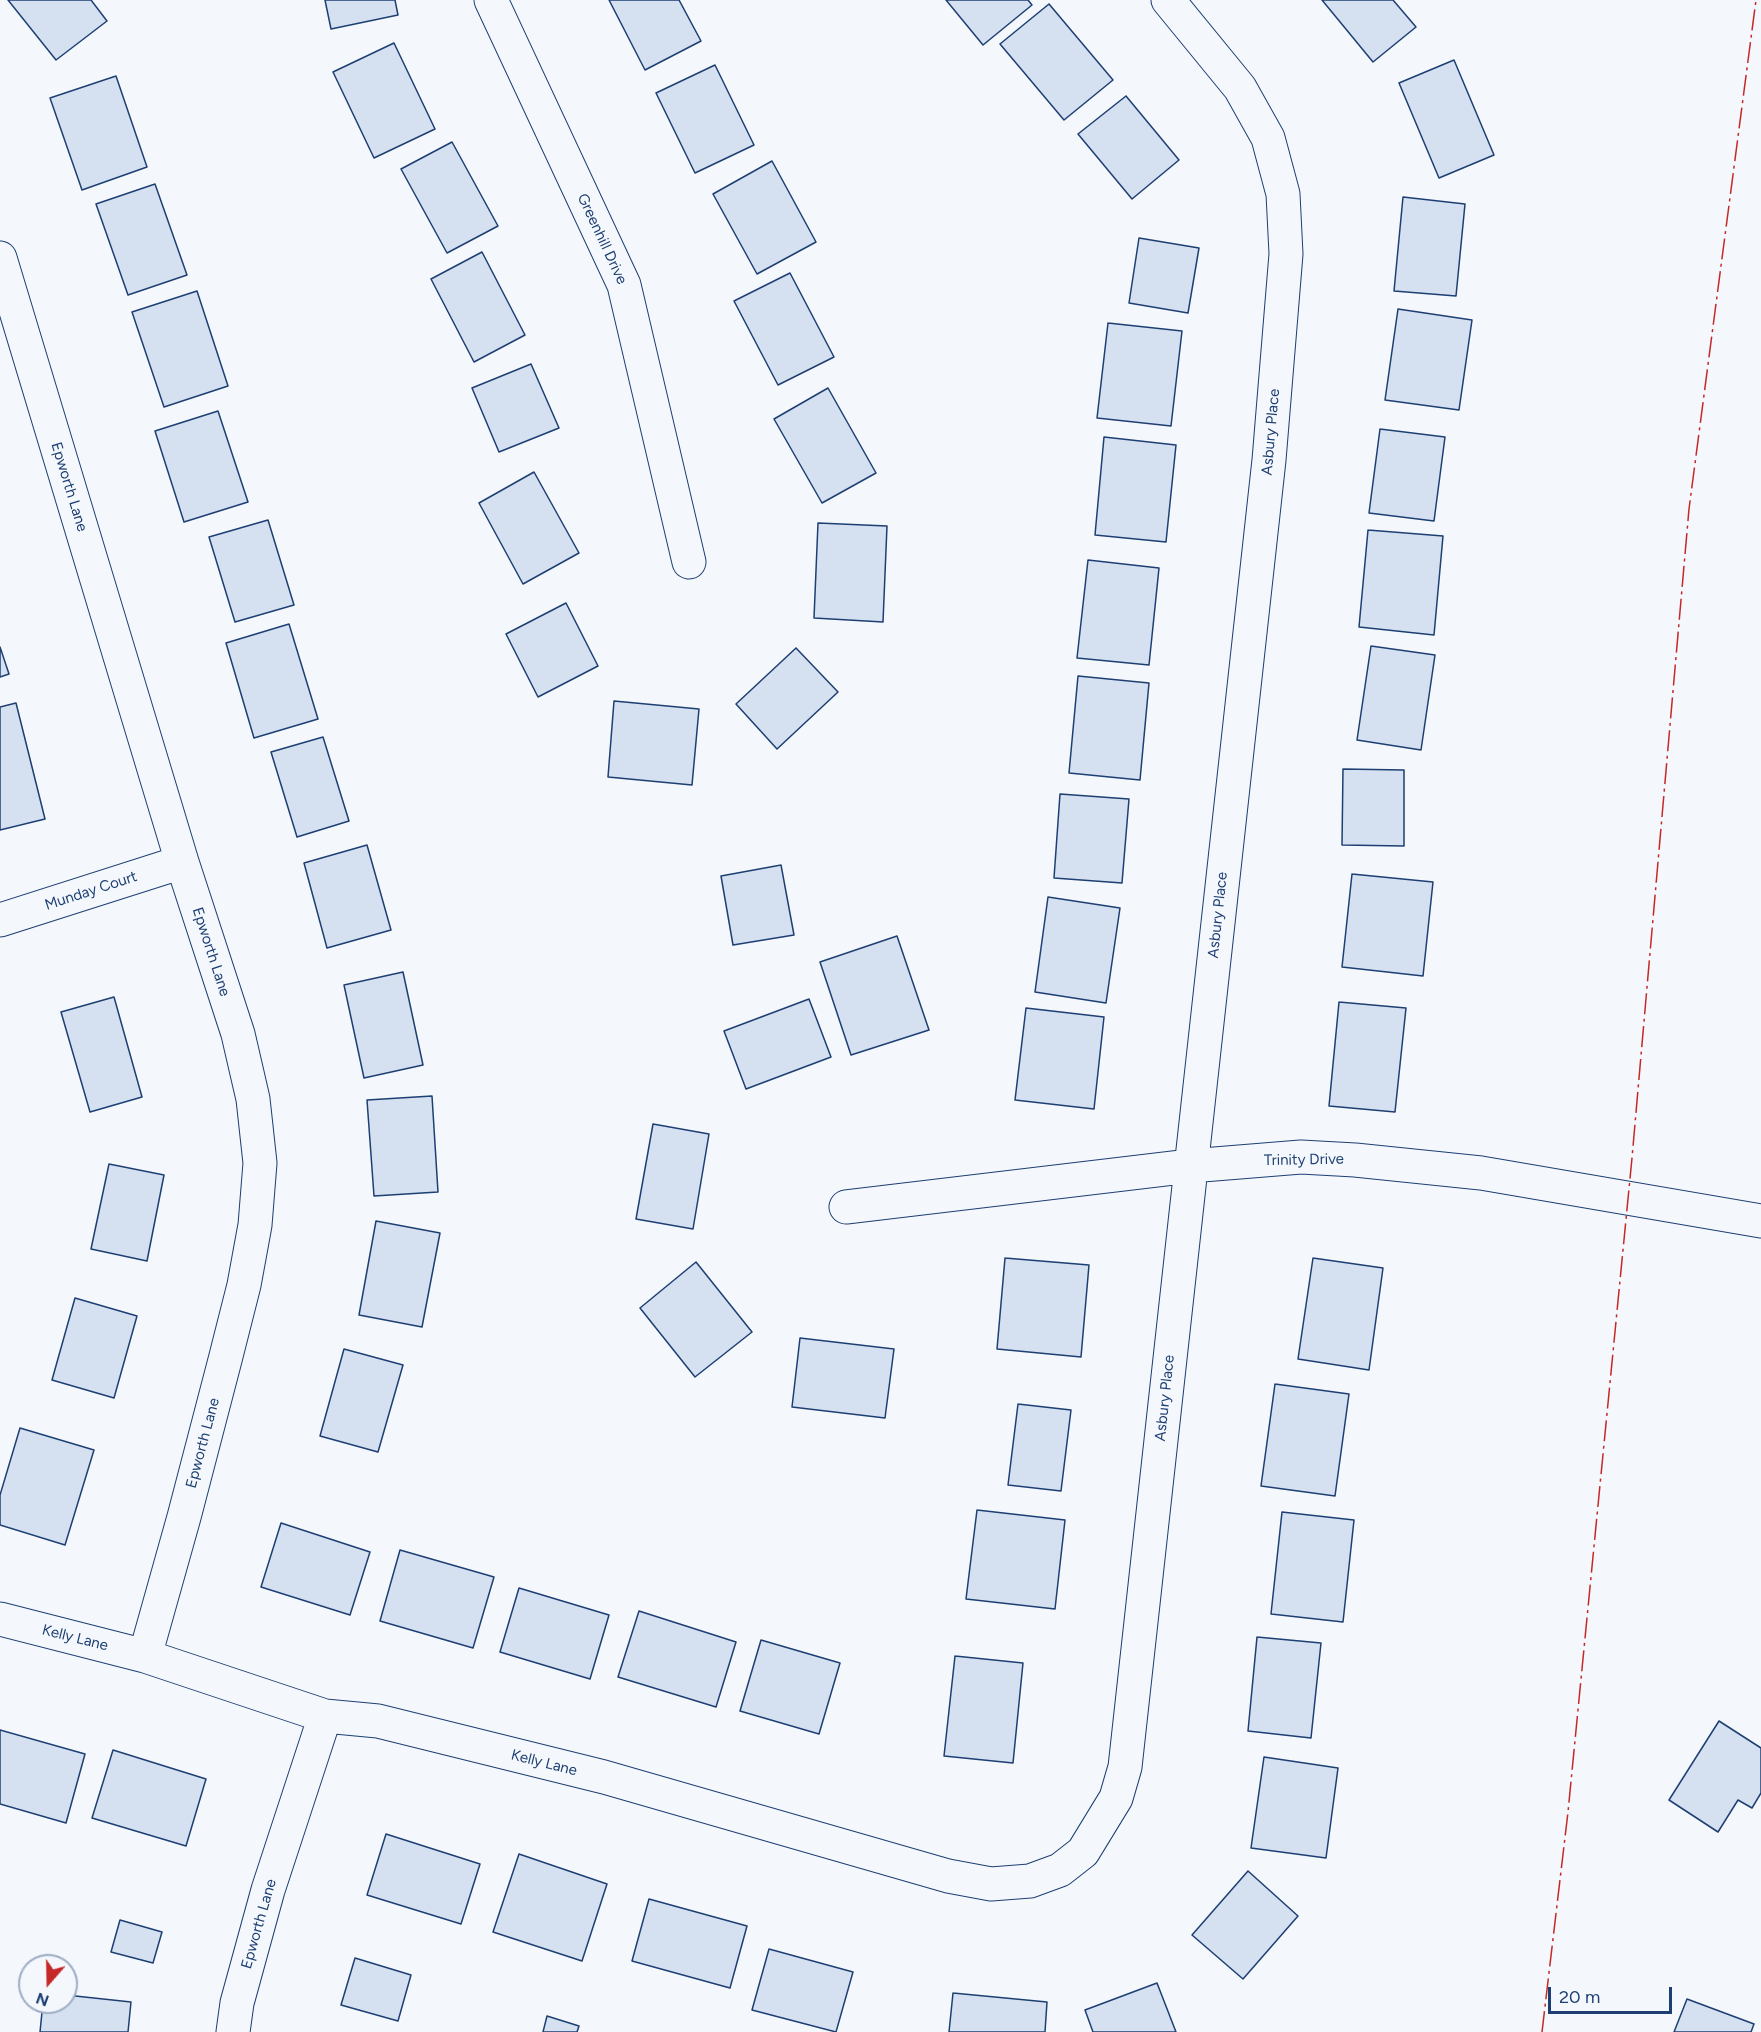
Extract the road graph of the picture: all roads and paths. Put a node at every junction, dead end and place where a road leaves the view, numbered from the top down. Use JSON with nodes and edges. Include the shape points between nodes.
{"nodes":[{"id":1,"x":491,"y":0,"type":"edge"},
{"id":2,"x":1168,"y":0,"type":"edge"},
{"id":3,"x":0,"y":258,"type":"edge"},
{"id":4,"x":689,"y":561,"type":"dead end"},
{"id":5,"x":182,"y":862,"type":"junction"},
{"id":6,"x":0,"y":920,"type":"edge"},
{"id":7,"x":1190,"y":1166,"type":"junction"},
{"id":8,"x":846,"y":1207,"type":"dead end"},
{"id":9,"x":1761,"y":1221,"type":"edge"},
{"id":10,"x":0,"y":1619,"type":"edge"},
{"id":11,"x":145,"y":1656,"type":"junction"},
{"id":12,"x":325,"y":1716,"type":"junction"},
{"id":13,"x":1083,"y":1852,"type":"joint"},
{"id":14,"x":233,"y":2032,"type":"edge"}],
"edges":[{"from":1,"to":4,"type":"street","name":"Greenhill Drive","via":[[624,285]]},
{"from":2,"to":7,"type":"street","name":"Asbury Place","via":[[1240,88],[1268,138],[1283,194],[1286,254],[1269,460]]},
{"from":3,"to":5,"type":"street","name":"Epworth Lane"},
{"from":5,"to":6,"type":"street","name":"Munday Court"},
{"from":5,"to":11,"type":"street","name":"Epworth Lane","via":[[238,1034],[253,1099],[260,1163],[255,1225],[244,1286]]},
{"from":7,"to":8,"type":"street","name":"Trinity Drive"},
{"from":7,"to":9,"type":"street","name":"Trinity Drive","via":[[1301,1157],[1355,1160],[1481,1173]]},
{"from":7,"to":13,"type":"street","name":"Asbury Place","via":[[1125,1767],[1116,1798]]},
{"from":10,"to":11,"type":"street","name":"Kelly Lane"},
{"from":11,"to":12,"type":"street","name":"Kelly Lane"},
{"from":12,"to":13,"type":"street","name":"Kelly Lane","via":[[378,1720],[991,1884],[1030,1881],[1060,1870]]},
{"from":12,"to":14,"type":"street","name":"Epworth Lane","via":[[268,1890],[237,2003]]}]}
